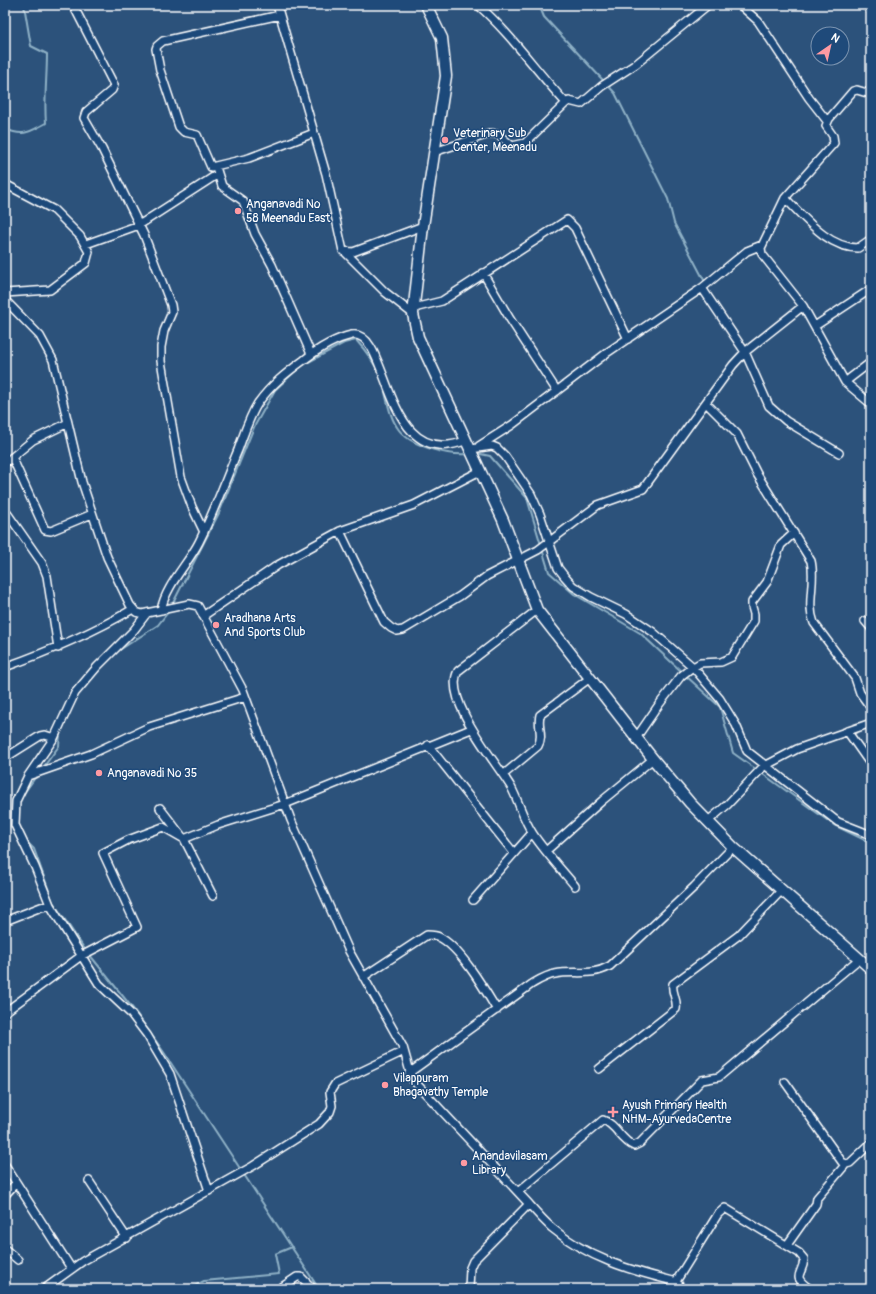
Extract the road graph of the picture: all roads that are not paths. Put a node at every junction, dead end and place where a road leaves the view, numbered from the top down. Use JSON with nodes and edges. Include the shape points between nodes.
{"nodes":[{"id":1,"x":73,"y":5,"type":"edge"},
{"id":2,"x":277,"y":5,"type":"edge"},
{"id":3,"x":426,"y":5,"type":"edge"},
{"id":4,"x":478,"y":5,"type":"edge"},
{"id":5,"x":708,"y":5,"type":"edge"},
{"id":6,"x":740,"y":5,"type":"edge"},
{"id":7,"x":864,"y":5,"type":"edge"},
{"id":8,"x":871,"y":10,"type":"edge"},
{"id":9,"x":280,"y":15,"type":"junction"},
{"id":10,"x":871,"y":90,"type":"edge"},
{"id":11,"x":566,"y":103,"type":"junction"},
{"id":12,"x":827,"y":121,"type":"junction"},
{"id":13,"x":314,"y":133,"type":"junction"},
{"id":14,"x":434,"y":152,"type":"junction"},
{"id":15,"x":217,"y":170,"type":"junction"},
{"id":16,"x":5,"y":184,"type":"edge"},
{"id":17,"x":785,"y":198,"type":"junction"},
{"id":18,"x":139,"y":225,"type":"junction"},
{"id":19,"x":423,"y":226,"type":"junction"},
{"id":20,"x":871,"y":239,"type":"edge"},
{"id":21,"x":86,"y":244,"type":"junction"},
{"id":22,"x":762,"y":245,"type":"junction"},
{"id":23,"x":344,"y":252,"type":"junction"},
{"id":24,"x":483,"y":273,"type":"junction"},
{"id":25,"x":702,"y":288,"type":"junction"},
{"id":26,"x":871,"y":289,"type":"edge"},
{"id":27,"x":5,"y":293,"type":"edge"},
{"id":28,"x":5,"y":300,"type":"edge"},
{"id":29,"x":804,"y":306,"type":"junction"},
{"id":30,"x":414,"y":311,"type":"junction"},
{"id":31,"x":815,"y":326,"type":"junction"},
{"id":32,"x":628,"y":339,"type":"junction"},
{"id":33,"x":745,"y":352,"type":"junction"},
{"id":34,"x":311,"y":354,"type":"junction"},
{"id":35,"x":871,"y":362,"type":"edge"},
{"id":36,"x":845,"y":382,"type":"junction"},
{"id":37,"x":557,"y":391,"type":"junction"},
{"id":38,"x":706,"y":403,"type":"junction"},
{"id":39,"x":871,"y":404,"type":"edge"},
{"id":40,"x":68,"y":423,"type":"junction"},
{"id":41,"x":472,"y":449,"type":"junction"},
{"id":42,"x":839,"y":453,"type":"dead end"},
{"id":43,"x":12,"y":456,"type":"junction"},
{"id":44,"x":5,"y":463,"type":"edge"},
{"id":45,"x":480,"y":471,"type":"junction"},
{"id":46,"x":5,"y":510,"type":"edge"},
{"id":47,"x":92,"y":514,"type":"junction"},
{"id":48,"x":340,"y":531,"type":"junction"},
{"id":49,"x":204,"y":532,"type":"junction"},
{"id":50,"x":794,"y":533,"type":"junction"},
{"id":51,"x":548,"y":543,"type":"junction"},
{"id":52,"x":518,"y":561,"type":"junction"},
{"id":53,"x":163,"y":608,"type":"junction"},
{"id":54,"x":133,"y":609,"type":"junction"},
{"id":55,"x":537,"y":610,"type":"junction"},
{"id":56,"x":147,"y":613,"type":"junction"},
{"id":57,"x":203,"y":616,"type":"junction"},
{"id":58,"x":865,"y":621,"type":"dead end"},
{"id":59,"x":871,"y":628,"type":"edge"},
{"id":60,"x":58,"y":648,"type":"junction"},
{"id":61,"x":5,"y":667,"type":"edge"},
{"id":62,"x":692,"y":668,"type":"junction"},
{"id":63,"x":590,"y":678,"type":"junction"},
{"id":64,"x":245,"y":697,"type":"junction"},
{"id":65,"x":871,"y":708,"type":"edge"},
{"id":66,"x":871,"y":723,"type":"edge"},
{"id":67,"x":471,"y":729,"type":"junction"},
{"id":68,"x":847,"y":731,"type":"junction"},
{"id":69,"x":54,"y":738,"type":"junction"},
{"id":70,"x":636,"y":738,"type":"junction"},
{"id":71,"x":428,"y":745,"type":"junction"},
{"id":72,"x":5,"y":758,"type":"edge"},
{"id":73,"x":653,"y":759,"type":"junction"},
{"id":74,"x":871,"y":764,"type":"edge"},
{"id":75,"x":765,"y":766,"type":"junction"},
{"id":76,"x":503,"y":775,"type":"junction"},
{"id":77,"x":28,"y":776,"type":"junction"},
{"id":78,"x":285,"y":804,"type":"junction"},
{"id":79,"x":160,"y":808,"type":"dead end"},
{"id":80,"x":708,"y":821,"type":"junction"},
{"id":81,"x":532,"y":833,"type":"junction"},
{"id":82,"x":871,"y":834,"type":"edge"},
{"id":83,"x":184,"y":838,"type":"junction"},
{"id":84,"x":733,"y":847,"type":"junction"},
{"id":85,"x":546,"y":850,"type":"junction"},
{"id":86,"x":514,"y":853,"type":"junction"},
{"id":87,"x":575,"y":886,"type":"dead end"},
{"id":88,"x":782,"y":890,"type":"junction"},
{"id":89,"x":213,"y":896,"type":"dead end"},
{"id":90,"x":473,"y":900,"type":"dead end"},
{"id":91,"x":50,"y":906,"type":"junction"},
{"id":92,"x":5,"y":921,"type":"edge"},
{"id":93,"x":81,"y":956,"type":"junction"},
{"id":94,"x":859,"y":959,"type":"junction"},
{"id":95,"x":871,"y":969,"type":"edge"},
{"id":96,"x":363,"y":977,"type":"junction"},
{"id":97,"x":497,"y":1010,"type":"junction"},
{"id":98,"x":5,"y":1012,"type":"edge"},
{"id":99,"x":404,"y":1051,"type":"junction"},
{"id":100,"x":599,"y":1069,"type":"dead end"},
{"id":101,"x":409,"y":1073,"type":"junction"},
{"id":102,"x":785,"y":1082,"type":"dead end"},
{"id":103,"x":871,"y":1142,"type":"edge"},
{"id":104,"x":846,"y":1164,"type":"junction"},
{"id":105,"x":5,"y":1165,"type":"edge"},
{"id":106,"x":89,"y":1181,"type":"dead end"},
{"id":107,"x":16,"y":1183,"type":"junction"},
{"id":108,"x":209,"y":1191,"type":"junction"},
{"id":109,"x":518,"y":1192,"type":"junction"},
{"id":110,"x":5,"y":1195,"type":"edge"},
{"id":111,"x":528,"y":1204,"type":"junction"},
{"id":112,"x":127,"y":1238,"type":"junction"},
{"id":113,"x":787,"y":1245,"type":"junction"},
{"id":114,"x":5,"y":1248,"type":"edge"},
{"id":115,"x":18,"y":1260,"type":"dead end"},
{"id":116,"x":71,"y":1268,"type":"junction"},
{"id":117,"x":676,"y":1283,"type":"junction"},
{"id":118,"x":44,"y":1289,"type":"edge"},
{"id":119,"x":279,"y":1289,"type":"edge"},
{"id":120,"x":313,"y":1289,"type":"edge"},
{"id":121,"x":469,"y":1289,"type":"edge"},
{"id":122,"x":681,"y":1289,"type":"edge"},
{"id":123,"x":810,"y":1289,"type":"edge"}],
"edges":[{"from":1,"to":18,"type":"street","via":[[114,85],[112,90],[86,112],[84,118],[102,148]]},
{"from":2,"to":9,"type":"street"},
{"from":3,"to":14,"type":"street","via":[[442,38],[446,63]]},
{"from":4,"to":11,"type":"street","via":[[511,37],[540,75]]},
{"from":5,"to":11,"type":"street","via":[[636,64],[580,104],[569,101]]},
{"from":6,"to":12,"type":"street","via":[[758,21]]},
{"from":7,"to":8,"type":"street"},
{"from":9,"to":13,"type":"street"},
{"from":9,"to":15,"type":"street","via":[[163,41],[157,46],[160,70],[179,127],[184,132],[197,135],[210,166]]},
{"from":10,"to":12,"type":"street","via":[[867,93],[853,91]]},
{"from":11,"to":14,"type":"street","via":[[521,145],[512,146],[499,135],[492,133]]},
{"from":12,"to":17,"type":"street","via":[[827,128],[833,136],[834,143]]},
{"from":13,"to":15,"type":"street"},
{"from":13,"to":23,"type":"street"},
{"from":14,"to":19,"type":"street"},
{"from":15,"to":18,"type":"street"},
{"from":15,"to":34,"type":"street","via":[[224,189],[243,201],[255,234],[272,265]]},
{"from":16,"to":21,"type":"street","via":[[54,210]]},
{"from":17,"to":20,"type":"street","via":[[816,228],[840,245],[858,248]]},
{"from":17,"to":22,"type":"street"},
{"from":18,"to":21,"type":"street"},
{"from":18,"to":49,"type":"street","via":[[172,308],[160,353],[181,477]]},
{"from":19,"to":23,"type":"street","via":[[353,252]]},
{"from":19,"to":30,"type":"street"},
{"from":21,"to":27,"type":"street","via":[[89,252],[86,263],[56,286],[44,291]]},
{"from":22,"to":25,"type":"street","via":[[747,251]]},
{"from":22,"to":29,"type":"street","via":[[762,254]]},
{"from":23,"to":30,"type":"street","via":[[386,292]]},
{"from":24,"to":30,"type":"street","via":[[442,301]]},
{"from":24,"to":32,"type":"street","via":[[556,225],[570,220]]},
{"from":24,"to":37,"type":"street"},
{"from":25,"to":32,"type":"street"},
{"from":25,"to":33,"type":"street"},
{"from":26,"to":31,"type":"street"},
{"from":28,"to":40,"type":"street","via":[[40,336],[57,374]]},
{"from":29,"to":31,"type":"street"},
{"from":29,"to":33,"type":"street"},
{"from":30,"to":41,"type":"street","via":[[418,337]]},
{"from":31,"to":36,"type":"street"},
{"from":32,"to":37,"type":"street"},
{"from":33,"to":38,"type":"street"},
{"from":33,"to":42,"type":"street","via":[[769,406],[792,425]]},
{"from":34,"to":41,"type":"street","via":[[325,345],[352,335],[360,337],[367,342],[377,358],[398,411],[409,430],[422,440],[433,444]]},
{"from":34,"to":49,"type":"street","via":[[279,378],[253,412]]},
{"from":35,"to":36,"type":"street"},
{"from":36,"to":39,"type":"street"},
{"from":37,"to":41,"type":"street","via":[[512,425]]},
{"from":38,"to":50,"type":"street","via":[[737,434],[756,474]]},
{"from":38,"to":51,"type":"street","via":[[643,489],[598,505]]},
{"from":40,"to":43,"type":"street","via":[[33,440]]},
{"from":40,"to":47,"type":"street"},
{"from":41,"to":45,"type":"street"},
{"from":41,"to":51,"type":"street","via":[[492,446],[505,456],[531,494]]},
{"from":43,"to":44,"type":"street"},
{"from":43,"to":47,"type":"street","via":[[45,530],[51,532]]},
{"from":45,"to":48,"type":"street","via":[[414,506]]},
{"from":45,"to":52,"type":"street","via":[[503,520]]},
{"from":46,"to":60,"type":"street","via":[[42,563],[47,576]]},
{"from":47,"to":54,"type":"street","via":[[107,557]]},
{"from":48,"to":52,"type":"street","via":[[384,622],[397,631],[443,606],[487,576]]},
{"from":48,"to":57,"type":"street","via":[[278,565]]},
{"from":49,"to":53,"type":"street","via":[[171,587]]},
{"from":50,"to":62,"type":"street","via":[[781,545],[767,582],[752,602],[754,621],[732,657],[722,662],[702,663]]},
{"from":50,"to":65,"type":"street","via":[[813,567],[810,595],[814,623],[855,678],[860,693]]},
{"from":51,"to":52,"type":"street"},
{"from":51,"to":62,"type":"street","via":[[558,568],[573,586],[626,614],[653,632]]},
{"from":52,"to":55,"type":"street"},
{"from":53,"to":56,"type":"street"},
{"from":53,"to":57,"type":"street","via":[[198,605]]},
{"from":54,"to":56,"type":"street","via":[[139,614]]},
{"from":54,"to":60,"type":"street"},
{"from":55,"to":63,"type":"street"},
{"from":55,"to":67,"type":"street","via":[[458,671],[455,676],[455,687]]},
{"from":56,"to":69,"type":"street","via":[[75,693]]},
{"from":57,"to":64,"type":"street"},
{"from":58,"to":59,"type":"street"},
{"from":60,"to":61,"type":"street"},
{"from":62,"to":70,"type":"street","via":[[681,676]]},
{"from":62,"to":75,"type":"street","via":[[720,699],[736,725],[747,751]]},
{"from":63,"to":70,"type":"street"},
{"from":63,"to":76,"type":"street","via":[[540,715],[541,741],[538,746]]},
{"from":64,"to":77,"type":"street","via":[[149,727],[91,754]]},
{"from":64,"to":78,"type":"street"},
{"from":66,"to":68,"type":"street"},
{"from":67,"to":71,"type":"street"},
{"from":67,"to":76,"type":"street"},
{"from":68,"to":74,"type":"street"},
{"from":68,"to":75,"type":"street","via":[[798,749]]},
{"from":69,"to":72,"type":"street","via":[[40,736]]},
{"from":69,"to":77,"type":"street"},
{"from":70,"to":73,"type":"street"},
{"from":71,"to":78,"type":"street"},
{"from":71,"to":86,"type":"street"},
{"from":73,"to":80,"type":"street"},
{"from":73,"to":85,"type":"street"},
{"from":75,"to":80,"type":"street"},
{"from":75,"to":82,"type":"street","via":[[838,822]]},
{"from":76,"to":81,"type":"street"},
{"from":77,"to":91,"type":"street","via":[[16,801],[15,825]]},
{"from":78,"to":83,"type":"street"},
{"from":78,"to":96,"type":"street","via":[[348,951]]},
{"from":79,"to":83,"type":"street"},
{"from":80,"to":84,"type":"street"},
{"from":81,"to":85,"type":"street"},
{"from":81,"to":86,"type":"street"},
{"from":83,"to":89,"type":"street"},
{"from":83,"to":93,"type":"street","via":[[163,827],[103,853],[137,927]]},
{"from":84,"to":88,"type":"street"},
{"from":84,"to":97,"type":"street","via":[[694,888],[610,966],[600,972],[568,972],[547,976]]},
{"from":85,"to":87,"type":"street"},
{"from":86,"to":90,"type":"street"},
{"from":88,"to":94,"type":"street"},
{"from":88,"to":100,"type":"street","via":[[739,935],[673,984],[676,1008]]},
{"from":91,"to":92,"type":"street"},
{"from":91,"to":93,"type":"street"},
{"from":93,"to":98,"type":"street"},
{"from":93,"to":108,"type":"street","via":[[99,984],[131,1014],[147,1035],[170,1074]]},
{"from":94,"to":95,"type":"street"},
{"from":94,"to":109,"type":"street","via":[[719,1077],[702,1080],[640,1143],[634,1146],[629,1144],[610,1124],[602,1120]]},
{"from":96,"to":97,"type":"street","via":[[427,935],[438,936],[449,944],[466,964]]},
{"from":96,"to":99,"type":"street"},
{"from":97,"to":101,"type":"street"},
{"from":99,"to":101,"type":"street"},
{"from":99,"to":108,"type":"street","via":[[335,1084],[330,1092],[332,1106],[326,1119]]},
{"from":101,"to":109,"type":"street"},
{"from":102,"to":104,"type":"street","via":[[838,1157]]},
{"from":103,"to":104,"type":"street","via":[[856,1158]]},
{"from":104,"to":113,"type":"street","via":[[817,1198],[816,1204]]},
{"from":105,"to":107,"type":"street"},
{"from":106,"to":112,"type":"street"},
{"from":107,"to":110,"type":"street"},
{"from":107,"to":116,"type":"street"},
{"from":108,"to":112,"type":"street"},
{"from":109,"to":111,"type":"street"},
{"from":111,"to":117,"type":"street","via":[[552,1228],[591,1254],[616,1266]]},
{"from":111,"to":121,"type":"street","via":[[473,1261]]},
{"from":112,"to":116,"type":"street"},
{"from":113,"to":117,"type":"street","via":[[725,1208],[718,1214]]},
{"from":113,"to":123,"type":"street","via":[[804,1259],[798,1277]]},
{"from":114,"to":115,"type":"street"},
{"from":116,"to":118,"type":"street"},
{"from":117,"to":122,"type":"street"},
{"from":119,"to":120,"type":"street","via":[[297,1277],[305,1279]]}]}
